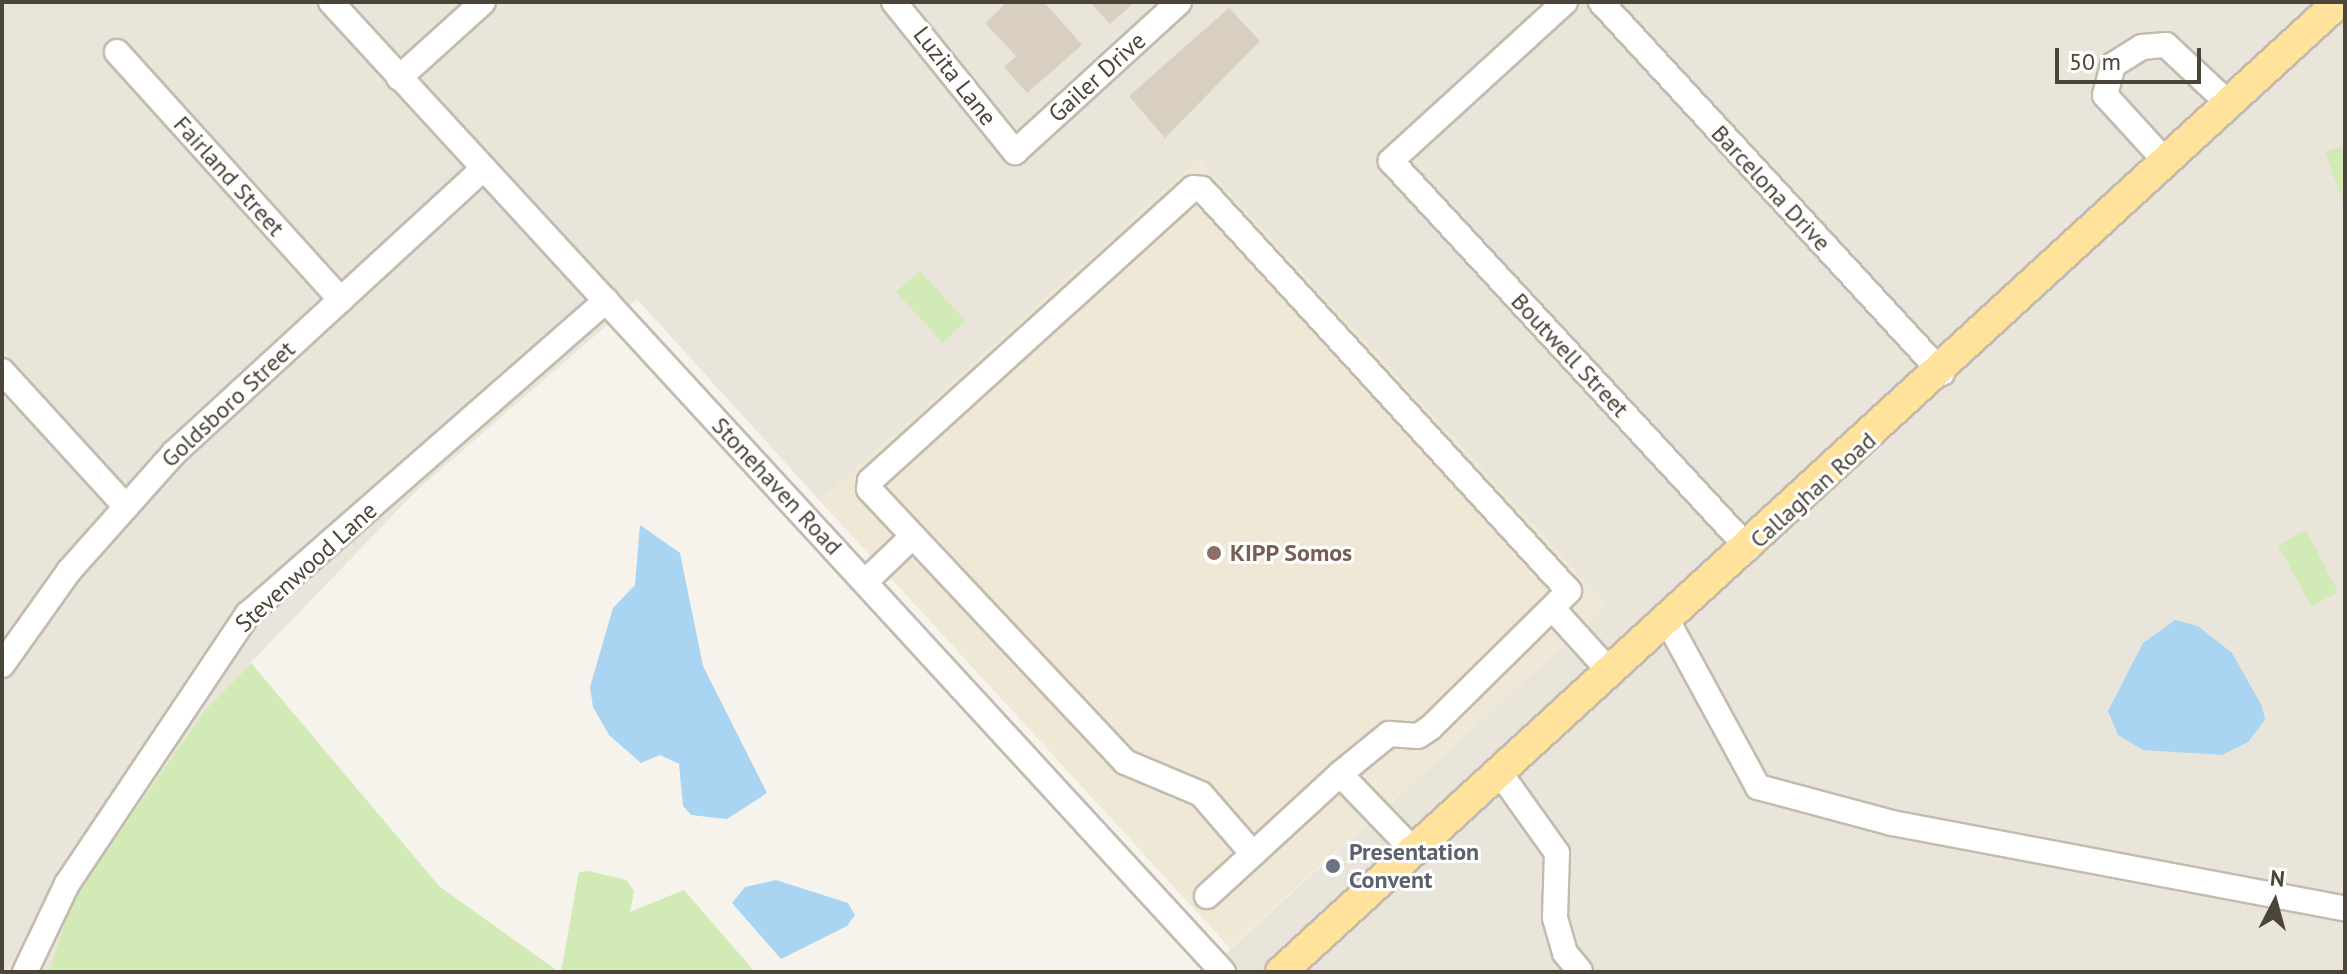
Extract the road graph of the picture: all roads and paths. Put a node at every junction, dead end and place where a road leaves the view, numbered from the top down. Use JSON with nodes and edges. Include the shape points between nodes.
{"nodes":[{"id":1,"x":331,"y":2,"type":"edge"},
{"id":2,"x":483,"y":2,"type":"edge"},
{"id":3,"x":894,"y":2,"type":"edge"},
{"id":4,"x":1179,"y":2,"type":"edge"},
{"id":5,"x":1565,"y":2,"type":"edge"},
{"id":6,"x":1601,"y":2,"type":"edge"},
{"id":7,"x":2339,"y":2,"type":"edge"},
{"id":8,"x":117,"y":52,"type":"dead end"},
{"id":9,"x":399,"y":78,"type":"junction"},
{"id":10,"x":2229,"y":104,"type":"junction"},
{"id":11,"x":1015,"y":152,"type":"joint"},
{"id":12,"x":2167,"y":163,"type":"junction"},
{"id":13,"x":483,"y":169,"type":"junction"},
{"id":14,"x":341,"y":300,"type":"junction"},
{"id":15,"x":606,"y":301,"type":"junction"},
{"id":16,"x":2,"y":371,"type":"edge"},
{"id":17,"x":1942,"y":373,"type":"junction"},
{"id":18,"x":126,"y":507,"type":"junction"},
{"id":19,"x":913,"y":536,"type":"junction"},
{"id":20,"x":1748,"y":548,"type":"junction"},
{"id":21,"x":865,"y":582,"type":"junction"},
{"id":22,"x":1555,"y":611,"type":"junction"},
{"id":23,"x":1668,"y":622,"type":"junction"},
{"id":24,"x":2,"y":665,"type":"edge"},
{"id":25,"x":1611,"y":673,"type":"junction"},
{"id":26,"x":1500,"y":773,"type":"junction"},
{"id":27,"x":1340,"y":774,"type":"junction"},
{"id":28,"x":1414,"y":851,"type":"junction"},
{"id":29,"x":1253,"y":854,"type":"junction"},
{"id":30,"x":1207,"y":896,"type":"dead end"},
{"id":31,"x":2345,"y":909,"type":"edge"},
{"id":32,"x":1580,"y":971,"type":"edge"},
{"id":33,"x":25,"y":972,"type":"edge"},
{"id":34,"x":1223,"y":972,"type":"edge"},
{"id":35,"x":1281,"y":972,"type":"edge"}],
"edges":[{"from":1,"to":9,"type":"street","name":"Stonehaven Road"},
{"from":2,"to":9,"type":"street"},
{"from":3,"to":11,"type":"street","name":"Luzita Lane"},
{"from":4,"to":11,"type":"street","name":"Gailer Drive"},
{"from":5,"to":20,"type":"street","name":"Boutwell Street","via":[[1391,161]]},
{"from":6,"to":17,"type":"street","name":"Barcelona Drive"},
{"from":7,"to":10,"type":"main road","name":"Callaghan Road"},
{"from":8,"to":14,"type":"street","name":"Fairland Street"},
{"from":9,"to":13,"type":"street","name":"Stonehaven Road"},
{"from":10,"to":12,"type":"main road","name":"Callaghan Road"},
{"from":10,"to":12,"type":"street","via":[[2166,45],[2142,47],[2113,65],[2105,95]]},
{"from":12,"to":17,"type":"main road","name":"Callaghan Road"},
{"from":13,"to":14,"type":"street","name":"Goldsboro Street"},
{"from":13,"to":15,"type":"street","name":"Stonehaven Road"},
{"from":14,"to":18,"type":"street","name":"Goldsboro Street","via":[[202,425]]},
{"from":15,"to":21,"type":"street","name":"Stonehaven Road"},
{"from":15,"to":33,"type":"street","name":"Stevenwood Lane","via":[[248,614],[67,884]]},
{"from":16,"to":18,"type":"street"},
{"from":17,"to":20,"type":"main road","name":"Callaghan Road"},
{"from":18,"to":24,"type":"street","name":"Goldsboro Street"},
{"from":19,"to":21,"type":"street"},
{"from":19,"to":22,"type":"street","via":[[869,489],[870,481],[1193,188],[1202,189],[1569,591]]},
{"from":19,"to":29,"type":"street","via":[[1125,762],[1201,794]]},
{"from":20,"to":23,"type":"main road","name":"Callaghan Road"},
{"from":21,"to":34,"type":"street","name":"Stonehaven Road"},
{"from":22,"to":25,"type":"street"},
{"from":22,"to":27,"type":"street","via":[[1430,728],[1389,734]]},
{"from":23,"to":25,"type":"main road","name":"Callaghan Road"},
{"from":23,"to":31,"type":"street","via":[[1758,787],[1892,823]]},
{"from":25,"to":26,"type":"main road","name":"Callaghan Road"},
{"from":26,"to":28,"type":"main road","name":"Callaghan Road"},
{"from":26,"to":32,"type":"street","via":[[1557,853],[1555,918],[1565,953]]},
{"from":27,"to":28,"type":"street"},
{"from":27,"to":29,"type":"street"},
{"from":28,"to":35,"type":"main road","name":"Callaghan Road"},
{"from":29,"to":30,"type":"street"}]}
